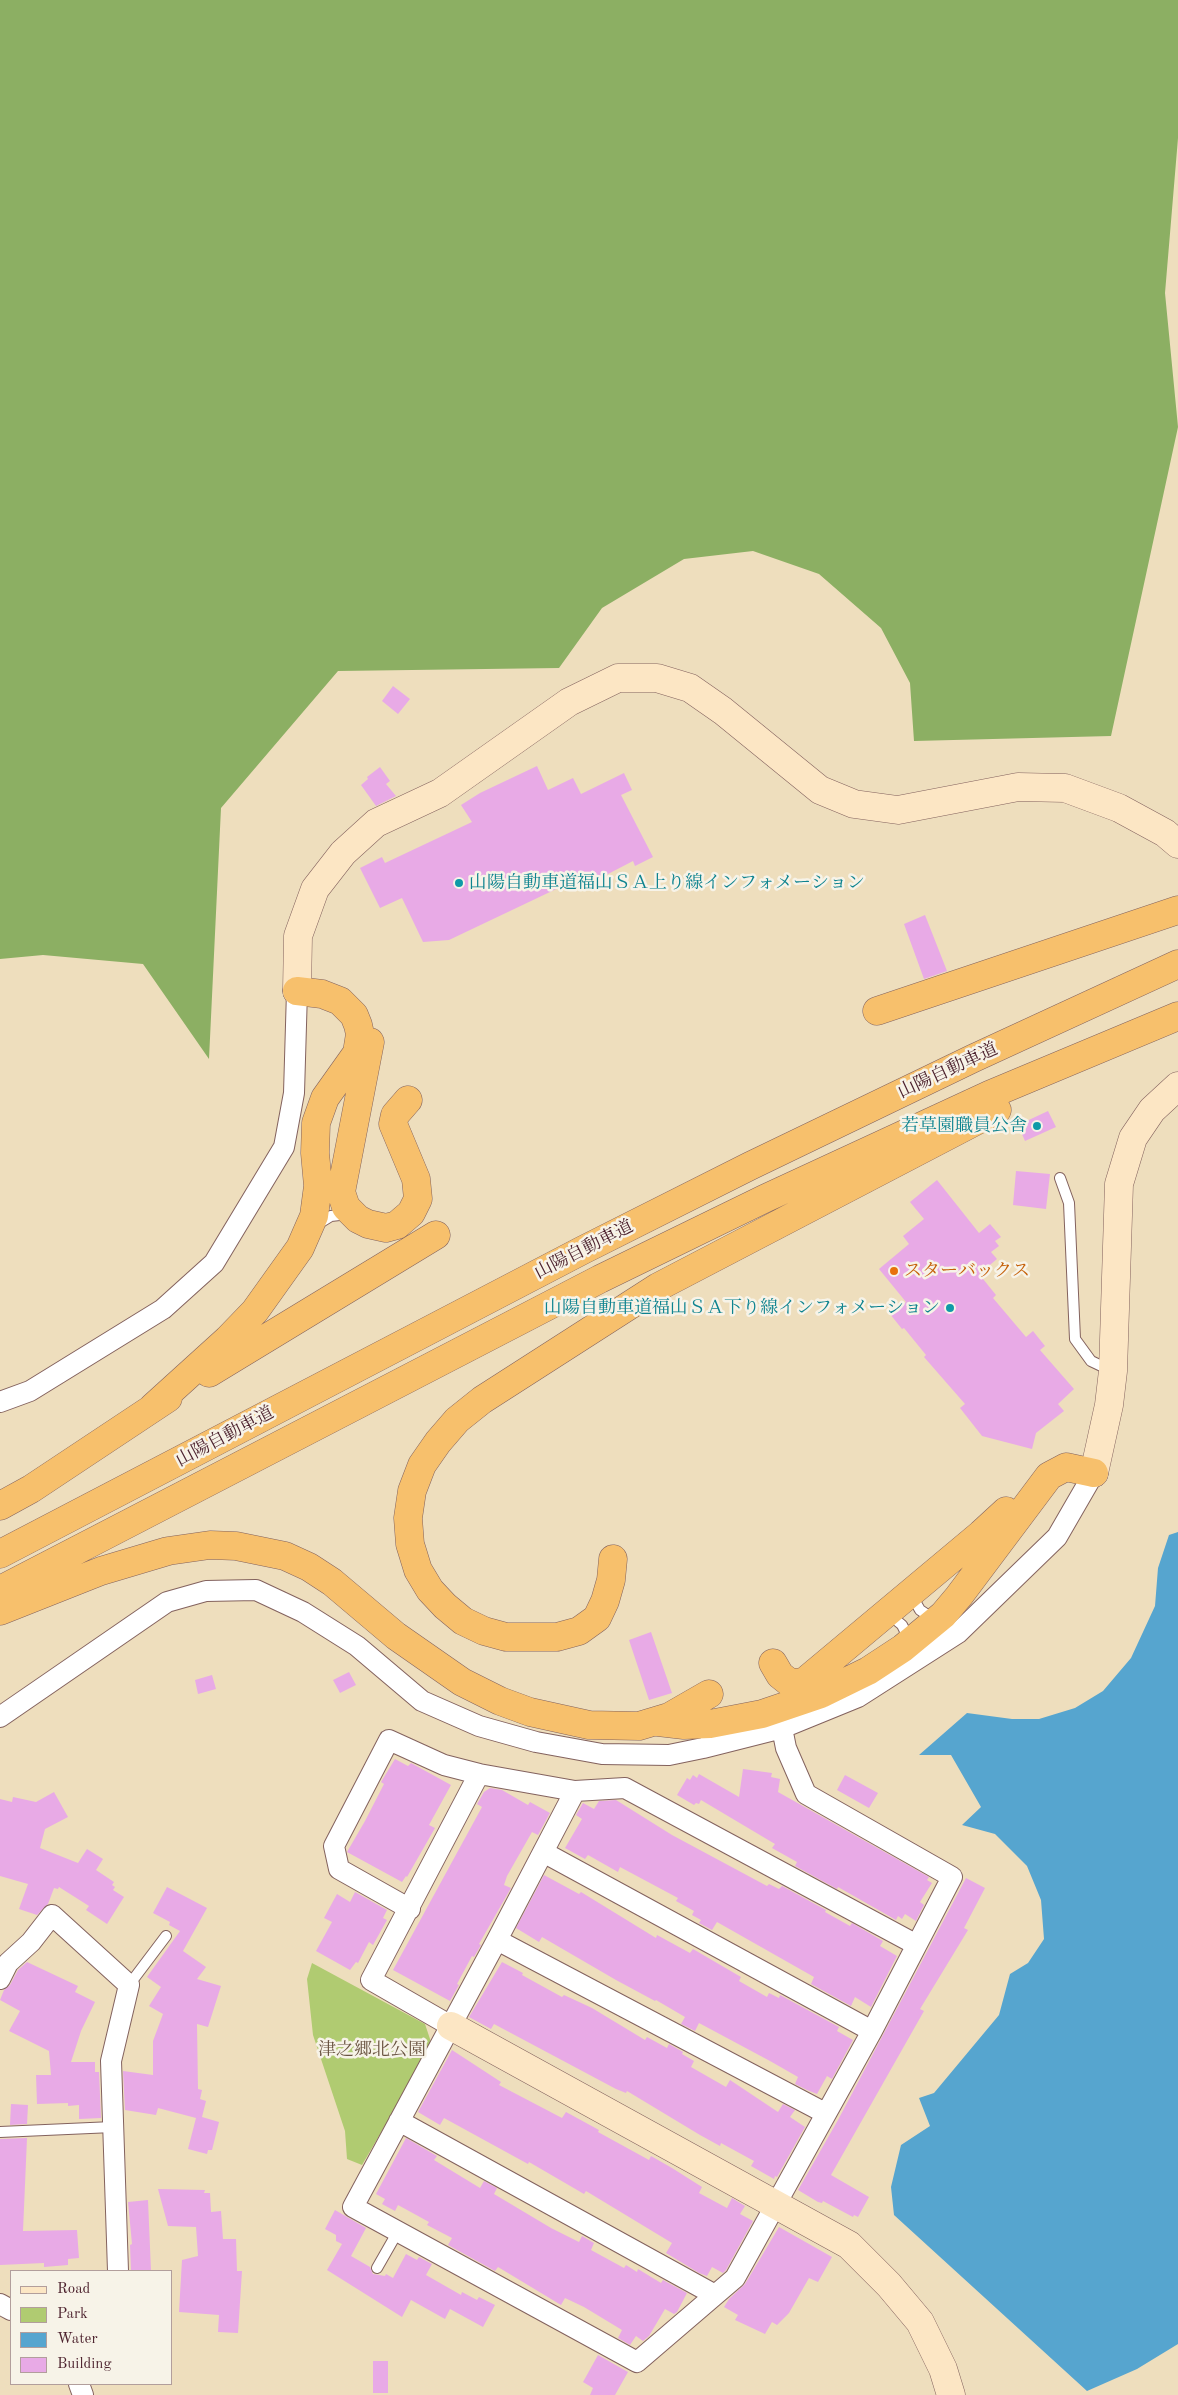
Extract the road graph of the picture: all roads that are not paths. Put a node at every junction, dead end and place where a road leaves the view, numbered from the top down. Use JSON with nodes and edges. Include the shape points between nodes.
{"nodes":[{"id":1,"x":1178,"y":844,"type":"edge"},
{"id":2,"x":1178,"y":910,"type":"edge"},
{"id":3,"x":1178,"y":964,"type":"edge"},
{"id":4,"x":297,"y":991,"type":"junction"},
{"id":5,"x":877,"y":1011,"type":"dead end"},
{"id":6,"x":1178,"y":1016,"type":"edge"},
{"id":7,"x":1113,"y":1043,"type":"junction"},
{"id":8,"x":1178,"y":1086,"type":"edge"},
{"id":9,"x":408,"y":1100,"type":"dead end"},
{"id":10,"x":1060,"y":1178,"type":"dead end"},
{"id":11,"x":352,"y":1214,"type":"junction"},
{"id":12,"x":308,"y":1233,"type":"junction"},
{"id":13,"x":436,"y":1234,"type":"dead end"},
{"id":14,"x":1113,"y":1372,"type":"junction"},
{"id":15,"x":0,"y":1402,"type":"edge"},
{"id":16,"x":153,"y":1407,"type":"junction"},
{"id":17,"x":1094,"y":1473,"type":"junction"},
{"id":18,"x":0,"y":1506,"type":"edge"},
{"id":19,"x":0,"y":1554,"type":"edge"},
{"id":20,"x":613,"y":1559,"type":"dead end"},
{"id":21,"x":917,"y":1587,"type":"junction"},
{"id":22,"x":0,"y":1590,"type":"edge"},
{"id":23,"x":0,"y":1611,"type":"edge"},
{"id":24,"x":942,"y":1614,"type":"junction"},
{"id":25,"x":878,"y":1620,"type":"junction"},
{"id":26,"x":903,"y":1648,"type":"junction"},
{"id":27,"x":773,"y":1663,"type":"dead end"},
{"id":28,"x":709,"y":1694,"type":"dead end"},
{"id":29,"x":0,"y":1717,"type":"edge"},
{"id":30,"x":658,"y":1722,"type":"junction"},
{"id":31,"x":782,"y":1728,"type":"junction"},
{"id":32,"x":479,"y":1774,"type":"junction"},
{"id":33,"x":575,"y":1791,"type":"junction"},
{"id":34,"x":543,"y":1852,"type":"junction"},
{"id":35,"x":410,"y":1909,"type":"junction"},
{"id":36,"x":166,"y":1936,"type":"dead end"},
{"id":37,"x":497,"y":1940,"type":"junction"},
{"id":38,"x":915,"y":1944,"type":"junction"},
{"id":39,"x":0,"y":1979,"type":"edge"},
{"id":40,"x":129,"y":1985,"type":"junction"},
{"id":41,"x":451,"y":2026,"type":"junction"},
{"id":42,"x":872,"y":2031,"type":"junction"},
{"id":43,"x":825,"y":2112,"type":"junction"},
{"id":44,"x":399,"y":2121,"type":"junction"},
{"id":45,"x":113,"y":2126,"type":"junction"},
{"id":46,"x":0,"y":2132,"type":"edge"},
{"id":47,"x":776,"y":2204,"type":"junction"},
{"id":48,"x":397,"y":2233,"type":"junction"},
{"id":49,"x":377,"y":2268,"type":"dead end"},
{"id":50,"x":118,"y":2270,"type":"edge"},
{"id":51,"x":715,"y":2295,"type":"junction"},
{"id":52,"x":951,"y":2395,"type":"edge"}],
"edges":[{"from":1,"to":4,"type":"street","via":[[1165,833],[1119,808],[1065,788],[1018,787],[898,810],[854,804],[820,790],[690,688],[657,678],[618,678],[569,702],[440,793],[376,823],[343,853],[316,889],[298,936]]},
{"from":2,"to":5,"type":"highway"},
{"from":3,"to":19,"type":"highway","name":"山陽自動車道","via":[[741,1170]]},
{"from":4,"to":11,"type":"highway","via":[[335,992],[352,1001],[365,1017],[370,1037],[345,1147],[342,1192],[346,1208]]},
{"from":4,"to":12,"type":"highway","via":[[322,994],[340,1001],[354,1016],[360,1034],[357,1053],[325,1098],[316,1123],[320,1144],[317,1202]]},
{"from":4,"to":15,"type":"street","via":[[294,1092],[284,1147],[214,1263],[163,1309],[30,1391]]},
{"from":6,"to":7,"type":"highway","name":"山陽自動車道"},
{"from":7,"to":20,"type":"highway","via":[[1053,1081],[658,1286],[482,1400],[457,1420],[422,1465],[412,1491],[408,1518],[410,1544],[418,1570],[430,1590],[463,1621],[484,1631],[529,1639],[579,1631],[596,1618],[605,1601]]},
{"from":7,"to":22,"type":"highway","name":"山陽自動車道","via":[[989,1095],[600,1279]]},
{"from":8,"to":14,"type":"street","via":[[1152,1110],[1133,1138],[1119,1184]]},
{"from":9,"to":11,"type":"highway","via":[[395,1115],[393,1124],[416,1179],[415,1206],[405,1219],[386,1228],[368,1224]]},
{"from":10,"to":14,"type":"lane","via":[[1069,1203],[1075,1339],[1091,1361]]},
{"from":11,"to":12,"type":"lane","via":[[331,1216]]},
{"from":12,"to":16,"type":"highway","via":[[255,1311]]},
{"from":13,"to":16,"type":"highway"},
{"from":14,"to":17,"type":"street"},
{"from":16,"to":18,"type":"highway","via":[[31,1489]]},
{"from":17,"to":21,"type":"highway","via":[[1060,1462],[1044,1468],[999,1518]]},
{"from":17,"to":24,"type":"highway","via":[[1066,1467],[1049,1476]]},
{"from":17,"to":31,"type":"street","via":[[1057,1537],[958,1633],[858,1696]]},
{"from":21,"to":24,"type":"lane","via":[[915,1596],[920,1610],[926,1614]]},
{"from":21,"to":25,"type":"highway"},
{"from":23,"to":30,"type":"highway","via":[[101,1571],[168,1551],[210,1545],[261,1550],[285,1556],[317,1572],[425,1658],[500,1701],[530,1712],[589,1725],[639,1726]]},
{"from":24,"to":26,"type":"highway"},
{"from":25,"to":26,"type":"lane","via":[[896,1620],[902,1625]]},
{"from":25,"to":27,"type":"highway","via":[[804,1682],[790,1683]]},
{"from":26,"to":30,"type":"highway","via":[[846,1682],[788,1707],[710,1724]]},
{"from":28,"to":30,"type":"highway"},
{"from":29,"to":31,"type":"street","via":[[167,1602],[206,1591],[256,1590],[303,1612],[356,1646],[422,1701],[479,1726],[536,1742],[602,1754],[668,1755]]},
{"from":31,"to":38,"type":"street","via":[[786,1748],[806,1794],[952,1877]]},
{"from":32,"to":33,"type":"street"},
{"from":32,"to":35,"type":"street"},
{"from":32,"to":35,"type":"street","via":[[444,1766],[389,1740],[334,1846],[338,1869]]},
{"from":33,"to":34,"type":"street"},
{"from":33,"to":38,"type":"street","via":[[625,1788]]},
{"from":34,"to":37,"type":"street"},
{"from":34,"to":42,"type":"street"},
{"from":35,"to":41,"type":"street","via":[[371,1980]]},
{"from":36,"to":40,"type":"lane"},
{"from":37,"to":41,"type":"street"},
{"from":37,"to":43,"type":"street"},
{"from":38,"to":42,"type":"street"},
{"from":39,"to":40,"type":"street","via":[[8,1963],[31,1942],[52,1915]]},
{"from":40,"to":45,"type":"street","via":[[111,2061]]},
{"from":41,"to":44,"type":"street"},
{"from":41,"to":47,"type":"street"},
{"from":42,"to":43,"type":"street"},
{"from":43,"to":47,"type":"street"},
{"from":44,"to":48,"type":"street","via":[[353,2207]]},
{"from":44,"to":51,"type":"street"},
{"from":45,"to":46,"type":"lane"},
{"from":45,"to":50,"type":"street"},
{"from":47,"to":51,"type":"street","via":[[735,2278]]},
{"from":47,"to":52,"type":"street","via":[[849,2245],[889,2285],[920,2322],[943,2369]]},
{"from":48,"to":49,"type":"lane"},
{"from":48,"to":51,"type":"street","via":[[637,2362]]}]}
